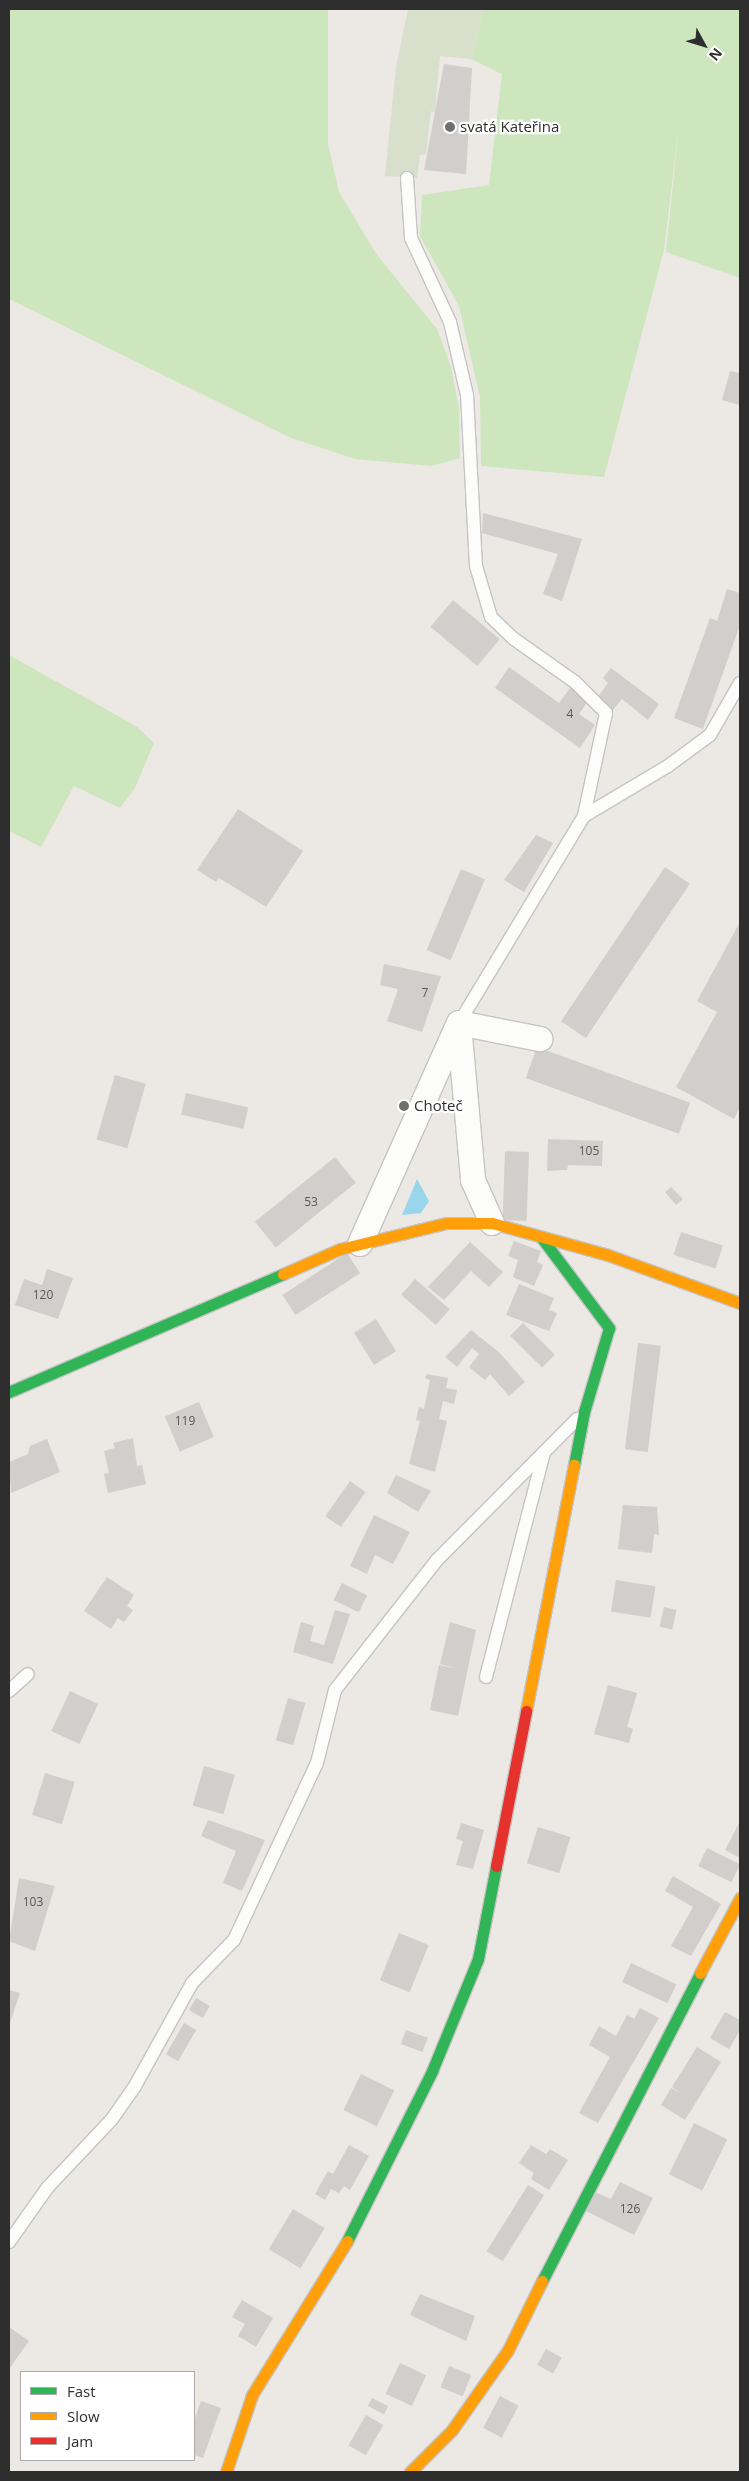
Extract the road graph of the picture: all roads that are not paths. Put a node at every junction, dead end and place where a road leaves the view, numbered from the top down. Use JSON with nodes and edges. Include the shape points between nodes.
{"nodes":[{"id":1,"x":407,"y":178,"type":"dead end"},
{"id":2,"x":740,"y":683,"type":"edge"},
{"id":3,"x":584,"y":816,"type":"junction"},
{"id":4,"x":459,"y":1023,"type":"junction"},
{"id":5,"x":540,"y":1038,"type":"dead end"},
{"id":6,"x":492,"y":1223,"type":"junction"},
{"id":7,"x":541,"y":1236,"type":"junction"},
{"id":8,"x":360,"y":1244,"type":"junction"},
{"id":9,"x":740,"y":1303,"type":"edge"},
{"id":10,"x":9,"y":1392,"type":"edge"},
{"id":11,"x":584,"y":1412,"type":"junction"},
{"id":12,"x":544,"y":1453,"type":"junction"},
{"id":13,"x":28,"y":1674,"type":"dead end"},
{"id":14,"x":486,"y":1677,"type":"dead end"},
{"id":15,"x":9,"y":1691,"type":"edge"},
{"id":16,"x":740,"y":1898,"type":"edge"},
{"id":17,"x":9,"y":2242,"type":"edge"},
{"id":18,"x":226,"y":2472,"type":"edge"},
{"id":19,"x":410,"y":2472,"type":"edge"}],
"edges":[{"from":1,"to":3,"type":"lane","via":[[411,238],[450,322],[467,395],[476,566],[491,617],[514,639],[575,682],[606,713]]},
{"from":2,"to":3,"type":"lane","via":[[710,735],[668,766]]},
{"from":3,"to":4,"type":"lane"},
{"from":4,"to":5,"type":"street"},
{"from":4,"to":6,"type":"street","via":[[473,1180]]},
{"from":4,"to":8,"type":"street"},
{"from":6,"to":7,"type":"street"},
{"from":6,"to":8,"type":"street","via":[[447,1223]]},
{"from":7,"to":9,"type":"street","via":[[608,1255]]},
{"from":7,"to":11,"type":"street","via":[[609,1328]]},
{"from":8,"to":10,"type":"street","via":[[340,1249]]},
{"from":11,"to":12,"type":"lane"},
{"from":11,"to":18,"type":"street","via":[[478,1959],[432,2071],[359,2221],[252,2395]]},
{"from":12,"to":14,"type":"lane"},
{"from":12,"to":17,"type":"lane","via":[[437,1560],[335,1690],[317,1764],[234,1940],[192,1983],[136,2086],[112,2119],[48,2187]]},
{"from":13,"to":15,"type":"lane"},
{"from":16,"to":19,"type":"street","via":[[620,2125],[508,2350],[452,2430]]}]}
